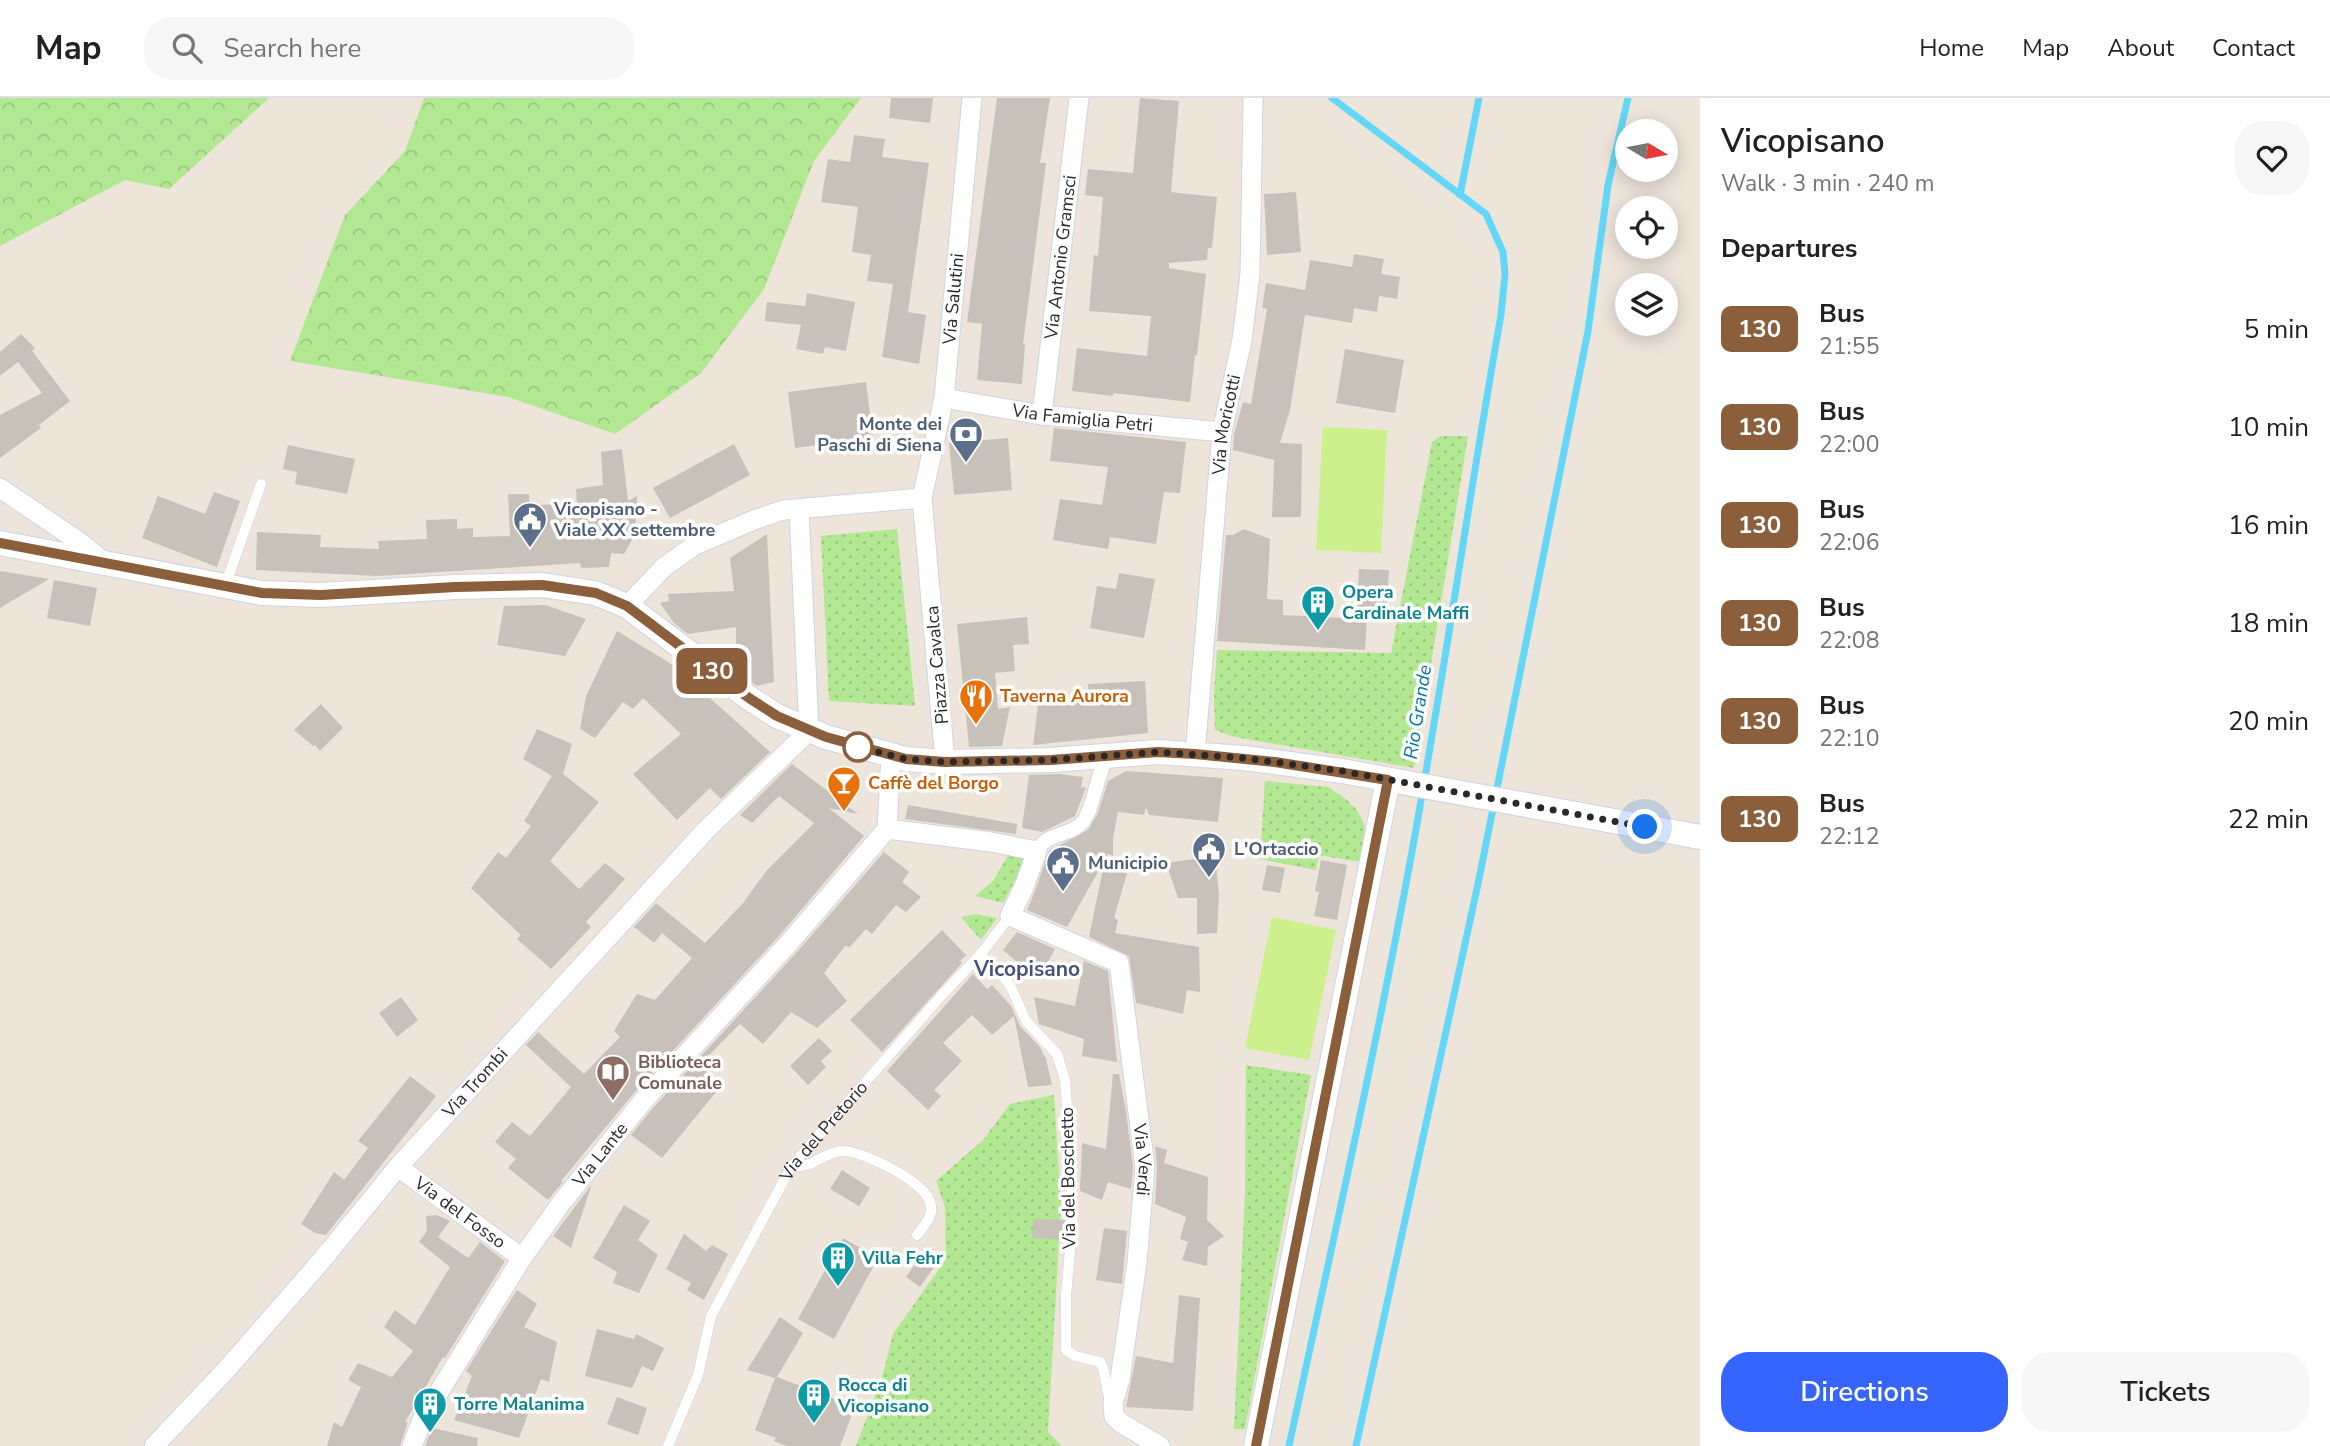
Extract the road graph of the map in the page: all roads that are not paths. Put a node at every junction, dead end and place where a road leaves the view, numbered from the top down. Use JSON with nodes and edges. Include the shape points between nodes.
{"nodes":[{"id":1,"x":972,"y":98,"type":"edge"},
{"id":2,"x":1080,"y":98,"type":"edge"},
{"id":3,"x":1253,"y":98,"type":"edge"},
{"id":4,"x":944,"y":398,"type":"junction"},
{"id":5,"x":1042,"y":415,"type":"junction"},
{"id":6,"x":1223,"y":432,"type":"junction"},
{"id":7,"x":261,"y":484,"type":"dead end"},
{"id":8,"x":0,"y":488,"type":"edge"},
{"id":9,"x":922,"y":498,"type":"junction"},
{"id":10,"x":799,"y":509,"type":"junction"},
{"id":11,"x":0,"y":543,"type":"edge"},
{"id":12,"x":105,"y":563,"type":"junction"},
{"id":13,"x":225,"y":586,"type":"junction"},
{"id":14,"x":627,"y":606,"type":"junction"},
{"id":15,"x":809,"y":731,"type":"junction"},
{"id":16,"x":1195,"y":754,"type":"junction"},
{"id":17,"x":891,"y":755,"type":"junction"},
{"id":18,"x":1107,"y":757,"type":"junction"},
{"id":19,"x":945,"y":762,"type":"junction"},
{"id":20,"x":1388,"y":780,"type":"junction"},
{"id":21,"x":887,"y":829,"type":"junction"},
{"id":22,"x":1700,"y":837,"type":"edge"},
{"id":23,"x":1037,"y":850,"type":"junction"},
{"id":24,"x":1010,"y":916,"type":"junction"},
{"id":25,"x":979,"y":955,"type":"junction"},
{"id":26,"x":398,"y":1167,"type":"junction"},
{"id":27,"x":791,"y":1167,"type":"junction"},
{"id":28,"x":917,"y":1235,"type":"dead end"},
{"id":29,"x":522,"y":1258,"type":"junction"},
{"id":30,"x":1113,"y":1403,"type":"junction"},
{"id":31,"x":154,"y":1446,"type":"edge"},
{"id":32,"x":412,"y":1446,"type":"edge"},
{"id":33,"x":668,"y":1446,"type":"edge"},
{"id":34,"x":1160,"y":1446,"type":"edge"},
{"id":35,"x":1255,"y":1446,"type":"edge"}],
"edges":[{"from":1,"to":4,"type":"street","name":"Via Salutini"},
{"from":2,"to":5,"type":"street","name":"Via Antonio Gramsci"},
{"from":3,"to":6,"type":"street","name":"Via Moricotti","via":[[1250,274]]},
{"from":4,"to":5,"type":"street","name":"Via Famiglia Petri"},
{"from":4,"to":9,"type":"street","name":"Via Salutini"},
{"from":5,"to":6,"type":"street","name":"Via Famiglia Petri"},
{"from":6,"to":16,"type":"street","name":"Via Moricotti"},
{"from":7,"to":13,"type":"lane"},
{"from":8,"to":12,"type":"street"},
{"from":9,"to":10,"type":"street"},
{"from":9,"to":19,"type":"street","name":"Piazza Cavalca"},
{"from":10,"to":14,"type":"street","via":[[754,520],[695,545],[664,567]]},
{"from":10,"to":15,"type":"street"},
{"from":11,"to":12,"type":"street"},
{"from":12,"to":13,"type":"street"},
{"from":13,"to":14,"type":"street","via":[[262,593],[321,595],[542,585],[596,593]]},
{"from":14,"to":15,"type":"street","via":[[749,698]]},
{"from":15,"to":17,"type":"street"},
{"from":15,"to":26,"type":"street","name":"Via Trombi","via":[[705,831]]},
{"from":16,"to":18,"type":"street"},
{"from":16,"to":20,"type":"street"},
{"from":17,"to":19,"type":"street"},
{"from":17,"to":21,"type":"street"},
{"from":18,"to":19,"type":"street"},
{"from":18,"to":23,"type":"street","via":[[1080,825],[1049,838]]},
{"from":20,"to":22,"type":"street"},
{"from":20,"to":35,"type":"street"},
{"from":21,"to":23,"type":"street"},
{"from":21,"to":29,"type":"street","name":"Via Lante","via":[[643,1101]]},
{"from":23,"to":24,"type":"street","name":"Via del Pretorio"},
{"from":24,"to":25,"type":"lane","name":"Via del Pretorio"},
{"from":24,"to":30,"type":"street","name":"Via Verdi","via":[[1119,963],[1145,1167],[1137,1263]]},
{"from":25,"to":27,"type":"lane","name":"Via del Pretorio"},
{"from":25,"to":30,"type":"lane","name":"Via del Boschetto","via":[[1001,973],[1026,1021],[1057,1054],[1062,1068],[1072,1173],[1066,1350],[1100,1362]]},
{"from":26,"to":29,"type":"street","name":"Via del Fosso"},
{"from":26,"to":31,"type":"street","name":"Via Trombi","via":[[226,1370]]},
{"from":27,"to":28,"type":"lane","via":[[842,1151],[875,1159],[928,1196],[932,1208]]},
{"from":27,"to":33,"type":"lane","name":"Via del Pretorio","via":[[711,1316],[698,1375]]},
{"from":29,"to":32,"type":"street","name":"Via Lante","via":[[430,1406]]},
{"from":30,"to":34,"type":"street","via":[[1114,1416],[1121,1423]]}]}
